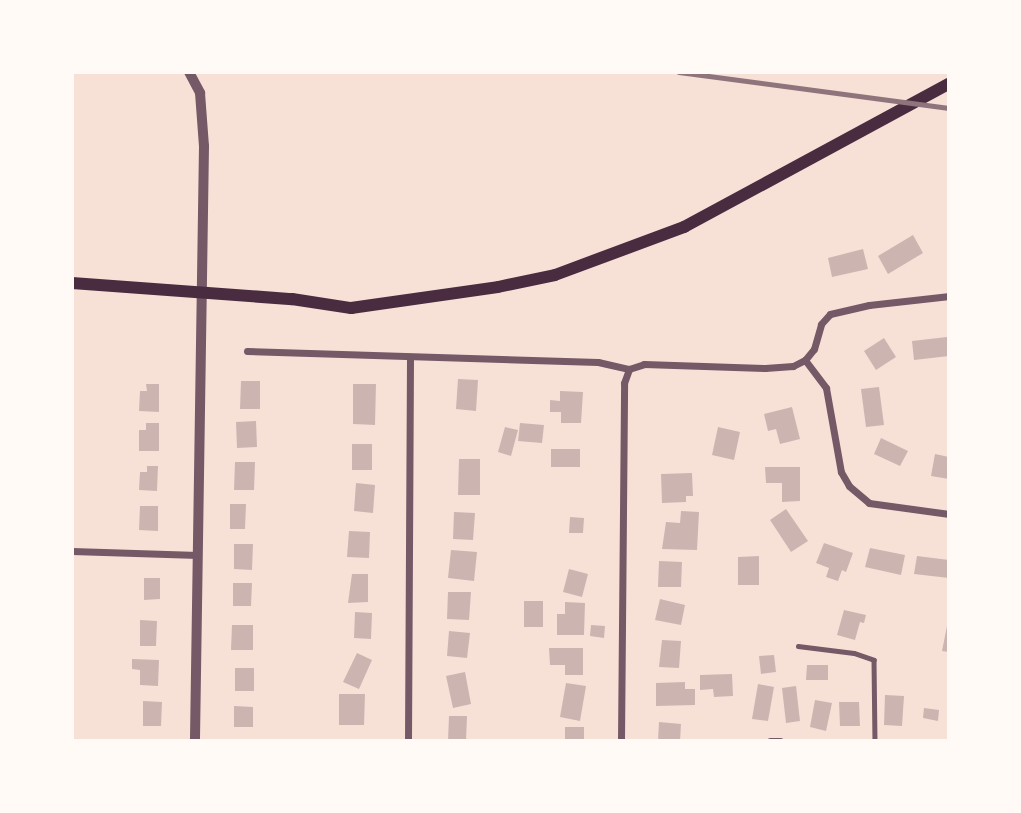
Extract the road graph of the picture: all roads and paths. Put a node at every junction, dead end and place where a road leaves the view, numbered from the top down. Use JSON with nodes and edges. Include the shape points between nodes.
{"nodes":[{"id":1,"x":193,"y":76,"type":"edge"},
{"id":2,"x":949,"y":84,"type":"edge"},
{"id":3,"x":72,"y":284,"type":"edge"},
{"id":4,"x":202,"y":292,"type":"junction"},
{"id":5,"x":949,"y":296,"type":"edge"},
{"id":6,"x":247,"y":351,"type":"dead end"},
{"id":7,"x":410,"y":357,"type":"junction"},
{"id":8,"x":805,"y":360,"type":"junction"},
{"id":9,"x":629,"y":369,"type":"junction"},
{"id":10,"x":949,"y":514,"type":"edge"},
{"id":11,"x":72,"y":551,"type":"edge"},
{"id":12,"x":198,"y":555,"type":"junction"},
{"id":13,"x":798,"y":646,"type":"dead end"},
{"id":14,"x":195,"y":741,"type":"edge"},
{"id":15,"x":408,"y":741,"type":"edge"},
{"id":16,"x":621,"y":741,"type":"edge"},
{"id":17,"x":770,"y":741,"type":"edge"},
{"id":18,"x":780,"y":741,"type":"edge"},
{"id":19,"x":875,"y":741,"type":"edge"}],
"edges":[{"from":1,"to":4,"type":"street","via":[[203,106]]},
{"from":2,"to":4,"type":"main road","via":[[684,227],[555,275],[351,308]]},
{"from":3,"to":4,"type":"main road"},
{"from":4,"to":12,"type":"street"},
{"from":5,"to":8,"type":"street","via":[[869,304],[830,314]]},
{"from":6,"to":7,"type":"street"},
{"from":7,"to":9,"type":"street","via":[[598,362]]},
{"from":7,"to":15,"type":"street"},
{"from":8,"to":9,"type":"street","via":[[793,366],[765,368],[645,364]]},
{"from":8,"to":10,"type":"street","via":[[826,388],[841,472],[849,486],[870,503]]},
{"from":9,"to":16,"type":"street","via":[[625,383]]},
{"from":11,"to":12,"type":"street"},
{"from":12,"to":14,"type":"street"},
{"from":13,"to":19,"type":"lane","via":[[874,660]]},
{"from":17,"to":18,"type":"street"}]}
